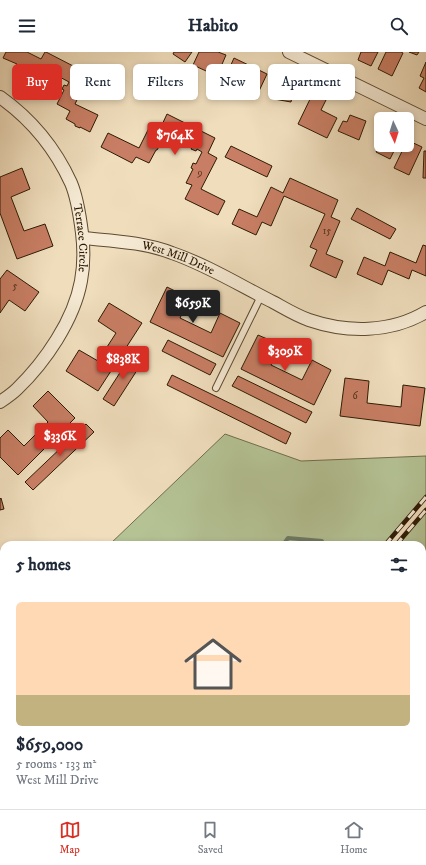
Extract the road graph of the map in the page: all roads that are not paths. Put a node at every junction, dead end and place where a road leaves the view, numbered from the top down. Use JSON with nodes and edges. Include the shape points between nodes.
{"nodes":[{"id":1,"x":290,"y":52,"type":"edge"},
{"id":2,"x":306,"y":55,"type":"edge"},
{"id":3,"x":0,"y":97,"type":"edge"},
{"id":4,"x":426,"y":119,"type":"edge"},
{"id":5,"x":83,"y":238,"type":"junction"},
{"id":6,"x":261,"y":296,"type":"junction"},
{"id":7,"x":426,"y":312,"type":"edge"},
{"id":8,"x":216,"y":388,"type":"dead end"},
{"id":9,"x":0,"y":402,"type":"edge"}],
"edges":[{"from":1,"to":2,"type":"street"},
{"from":2,"to":4,"type":"street"},
{"from":3,"to":5,"type":"street","name":"Terrace Circle","via":[[40,132],[55,153],[71,184]]},
{"from":5,"to":6,"type":"street","name":"West Mill Drive","via":[[152,246],[201,265]]},
{"from":5,"to":9,"type":"street","name":"Terrace Circle","via":[[81,282],[66,324],[32,374],[16,391]]},
{"from":6,"to":7,"type":"street","name":"West Mill Drive","via":[[308,320],[345,329],[397,325]]},
{"from":6,"to":8,"type":"lane"}]}
